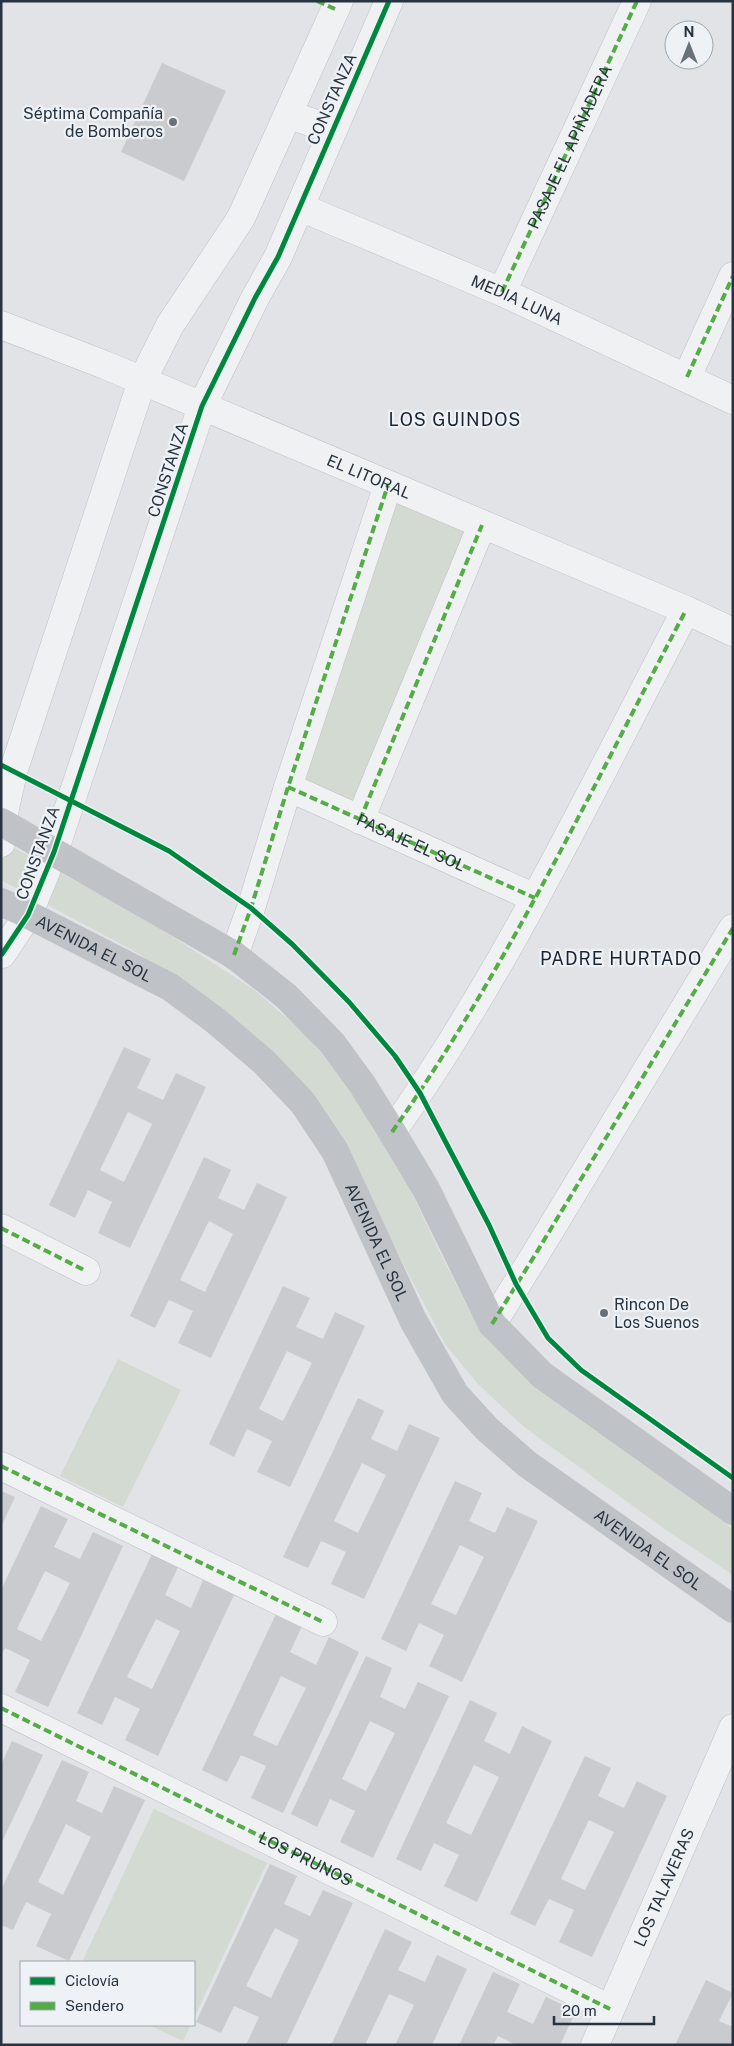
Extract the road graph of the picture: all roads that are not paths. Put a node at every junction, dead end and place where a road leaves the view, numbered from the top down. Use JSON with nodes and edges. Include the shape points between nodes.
{"nodes":[{"id":1,"x":389,"y":1,"type":"edge"},
{"id":2,"x":637,"y":1,"type":"edge"},
{"id":3,"x":330,"y":4,"type":"edge"},
{"id":4,"x":288,"y":114,"type":"junction"},
{"id":5,"x":332,"y":130,"type":"junction"},
{"id":6,"x":300,"y":206,"type":"junction"},
{"id":7,"x":733,"y":276,"type":"edge"},
{"id":8,"x":502,"y":292,"type":"junction"},
{"id":9,"x":1,"y":325,"type":"edge"},
{"id":10,"x":687,"y":378,"type":"junction"},
{"id":11,"x":142,"y":381,"type":"junction"},
{"id":12,"x":733,"y":400,"type":"edge"},
{"id":13,"x":202,"y":406,"type":"junction"},
{"id":14,"x":388,"y":485,"type":"junction"},
{"id":15,"x":482,"y":525,"type":"junction"},
{"id":16,"x":686,"y":610,"type":"junction"},
{"id":17,"x":733,"y":632,"type":"edge"},
{"id":18,"x":288,"y":787,"type":"junction"},
{"id":19,"x":360,"y":820,"type":"junction"},
{"id":20,"x":1,"y":822,"type":"edge"},
{"id":21,"x":1,"y":843,"type":"edge"},
{"id":22,"x":54,"y":852,"type":"junction"},
{"id":23,"x":534,"y":898,"type":"junction"},
{"id":24,"x":1,"y":902,"type":"edge"},
{"id":25,"x":28,"y":915,"type":"junction"},
{"id":26,"x":733,"y":928,"type":"edge"},
{"id":27,"x":2,"y":948,"type":"edge"},
{"id":28,"x":234,"y":955,"type":"junction"},
{"id":29,"x":392,"y":1132,"type":"junction"},
{"id":30,"x":1,"y":1228,"type":"edge"},
{"id":31,"x":86,"y":1271,"type":"dead end"},
{"id":32,"x":492,"y":1324,"type":"junction"},
{"id":33,"x":1,"y":1466,"type":"edge"},
{"id":34,"x":733,"y":1511,"type":"edge"},
{"id":35,"x":733,"y":1610,"type":"edge"},
{"id":36,"x":323,"y":1622,"type":"dead end"},
{"id":37,"x":1,"y":1708,"type":"edge"},
{"id":38,"x":733,"y":1728,"type":"edge"},
{"id":39,"x":610,"y":2009,"type":"junction"},
{"id":40,"x":595,"y":2045,"type":"edge"}],
"edges":[{"from":1,"to":5,"type":"street","name":"CONSTANZA"},
{"from":2,"to":8,"type":"street","name":"PASAJE EL APIÑADERA"},
{"from":3,"to":4,"type":"street"},
{"from":4,"to":5,"type":"street"},
{"from":4,"to":11,"type":"street","via":[[241,218],[170,326]]},
{"from":5,"to":6,"type":"street","name":"CONSTANZA"},
{"from":6,"to":8,"type":"street","name":"MEDIA LUNA"},
{"from":6,"to":13,"type":"street","name":"CONSTANZA","via":[[278,257],[254,298]]},
{"from":7,"to":10,"type":"street"},
{"from":8,"to":10,"type":"street","name":"MEDIA LUNA"},
{"from":9,"to":11,"type":"street","name":"EL LITORAL"},
{"from":10,"to":12,"type":"street","name":"MEDIA LUNA"},
{"from":11,"to":13,"type":"street","name":"EL LITORAL"},
{"from":11,"to":20,"type":"street","via":[[13,772]]},
{"from":13,"to":14,"type":"street","name":"EL LITORAL"},
{"from":13,"to":22,"type":"street","name":"CONSTANZA"},
{"from":14,"to":15,"type":"street","name":"EL LITORAL"},
{"from":14,"to":18,"type":"street"},
{"from":15,"to":16,"type":"street","name":"EL LITORAL"},
{"from":15,"to":19,"type":"street"},
{"from":16,"to":17,"type":"street","name":"EL LITORAL"},
{"from":16,"to":23,"type":"street"},
{"from":18,"to":19,"type":"street","name":"PASAJE EL SOL"},
{"from":18,"to":28,"type":"street"},
{"from":19,"to":23,"type":"street","name":"PASAJE EL SOL"},
{"from":20,"to":21,"type":"street"},
{"from":20,"to":22,"type":"main road"},
{"from":22,"to":25,"type":"street","name":"CONSTANZA"},
{"from":22,"to":28,"type":"main road"},
{"from":23,"to":29,"type":"street","via":[[430,1079]]},
{"from":24,"to":25,"type":"main road","name":"AVENIDA EL SOL"},
{"from":25,"to":27,"type":"street","name":"CONSTANZA"},
{"from":25,"to":35,"type":"main road","name":"AVENIDA EL SOL","via":[[170,987],[264,1062],[303,1103],[336,1151],[413,1320],[454,1394],[527,1464]]},
{"from":26,"to":32,"type":"street"},
{"from":28,"to":29,"type":"main road","via":[[286,996],[332,1043]]},
{"from":29,"to":32,"type":"main road","via":[[426,1189]]},
{"from":30,"to":31,"type":"street"},
{"from":32,"to":34,"type":"main road","via":[[542,1375]]},
{"from":33,"to":36,"type":"street"},
{"from":37,"to":39,"type":"street","name":"LOS PRUNOS"},
{"from":38,"to":39,"type":"street","name":"LOS TALAVERAS"},
{"from":39,"to":40,"type":"street","name":"LOS TALAVERAS"}]}
